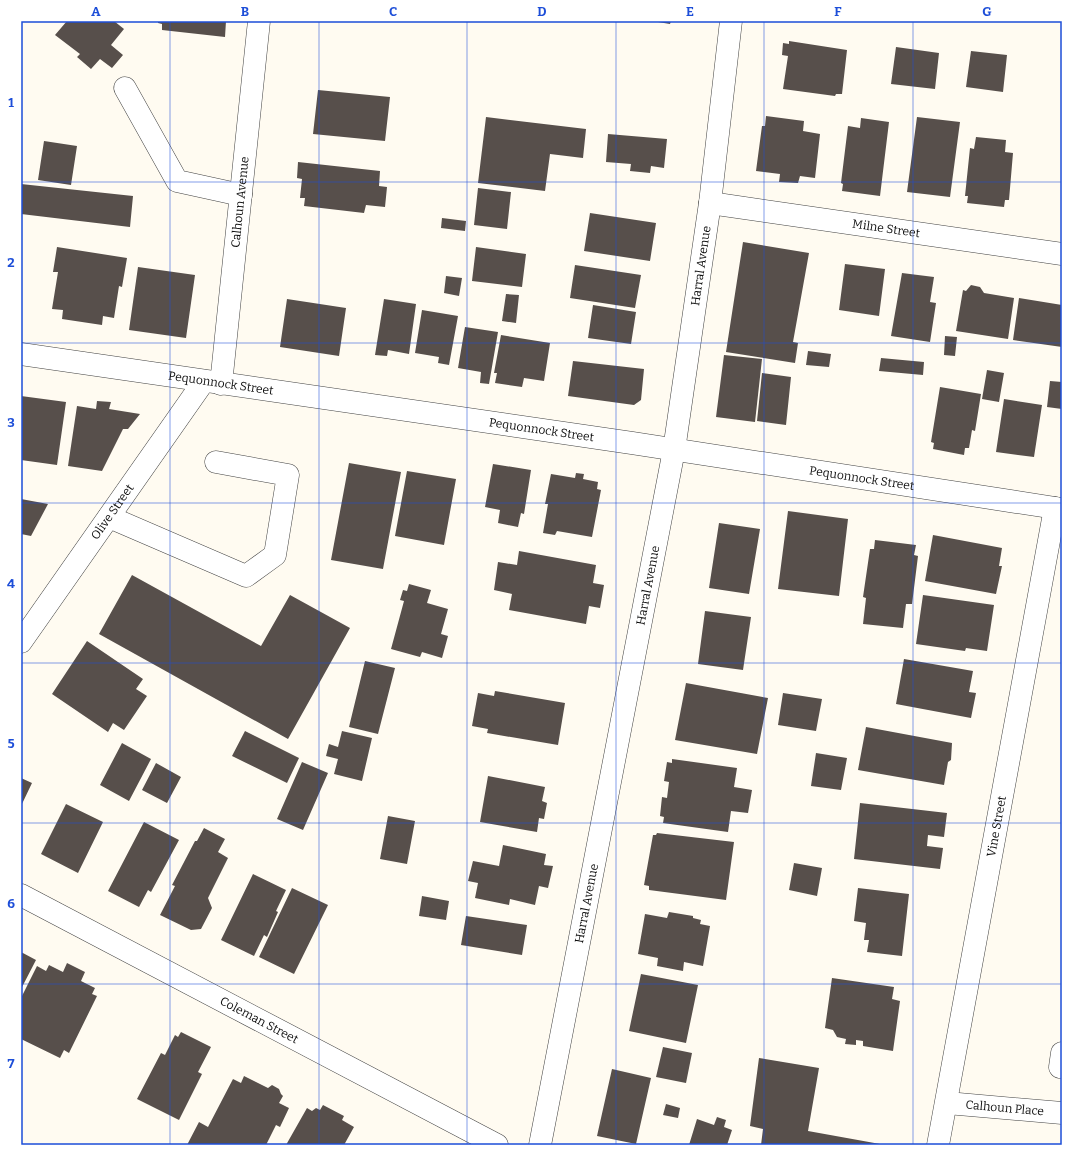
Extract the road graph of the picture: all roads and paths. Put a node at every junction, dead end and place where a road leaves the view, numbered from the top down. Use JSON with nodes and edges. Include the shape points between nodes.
{"nodes":[{"id":1,"x":259,"y":21,"type":"edge"},
{"id":2,"x":731,"y":21,"type":"edge"},
{"id":3,"x":125,"y":88,"type":"dead end"},
{"id":4,"x":241,"y":195,"type":"junction"},
{"id":5,"x":710,"y":203,"type":"junction"},
{"id":6,"x":1062,"y":254,"type":"edge"},
{"id":7,"x":21,"y":354,"type":"edge"},
{"id":8,"x":212,"y":382,"type":"junction"},
{"id":9,"x":674,"y":450,"type":"junction"},
{"id":10,"x":216,"y":462,"type":"dead end"},
{"id":11,"x":1059,"y":509,"type":"edge"},
{"id":12,"x":109,"y":517,"type":"junction"},
{"id":13,"x":21,"y":642,"type":"edge"},
{"id":14,"x":21,"y":895,"type":"edge"},
{"id":15,"x":947,"y":1104,"type":"junction"},
{"id":16,"x":1062,"y":1113,"type":"edge"},
{"id":17,"x":497,"y":1145,"type":"edge"},
{"id":18,"x":540,"y":1145,"type":"edge"},
{"id":19,"x":938,"y":1145,"type":"edge"}],
"edges":[{"from":1,"to":4,"type":"street","name":"Calhoun Avenue"},
{"from":2,"to":5,"type":"street","name":"Harral Avenue"},
{"from":3,"to":4,"type":"street","via":[[177,181]]},
{"from":4,"to":8,"type":"street","name":"Calhoun Avenue"},
{"from":5,"to":6,"type":"street","name":"Milne Street"},
{"from":5,"to":9,"type":"street","name":"Harral Avenue"},
{"from":7,"to":8,"type":"street","name":"Pequonnock Street"},
{"from":8,"to":9,"type":"street","name":"Pequonnock Street"},
{"from":8,"to":12,"type":"street","name":"Olive Street"},
{"from":9,"to":11,"type":"street","name":"Pequonnock Street"},
{"from":9,"to":18,"type":"street","name":"Harral Avenue"},
{"from":10,"to":12,"type":"street","via":[[288,476],[275,555],[246,576]]},
{"from":11,"to":15,"type":"street","name":"Vine Street"},
{"from":12,"to":13,"type":"street","name":"Olive Street"},
{"from":14,"to":17,"type":"street","name":"Coleman Street"},
{"from":15,"to":16,"type":"street","name":"Calhoun Place"},
{"from":15,"to":19,"type":"street","name":"Vine Street"}]}
